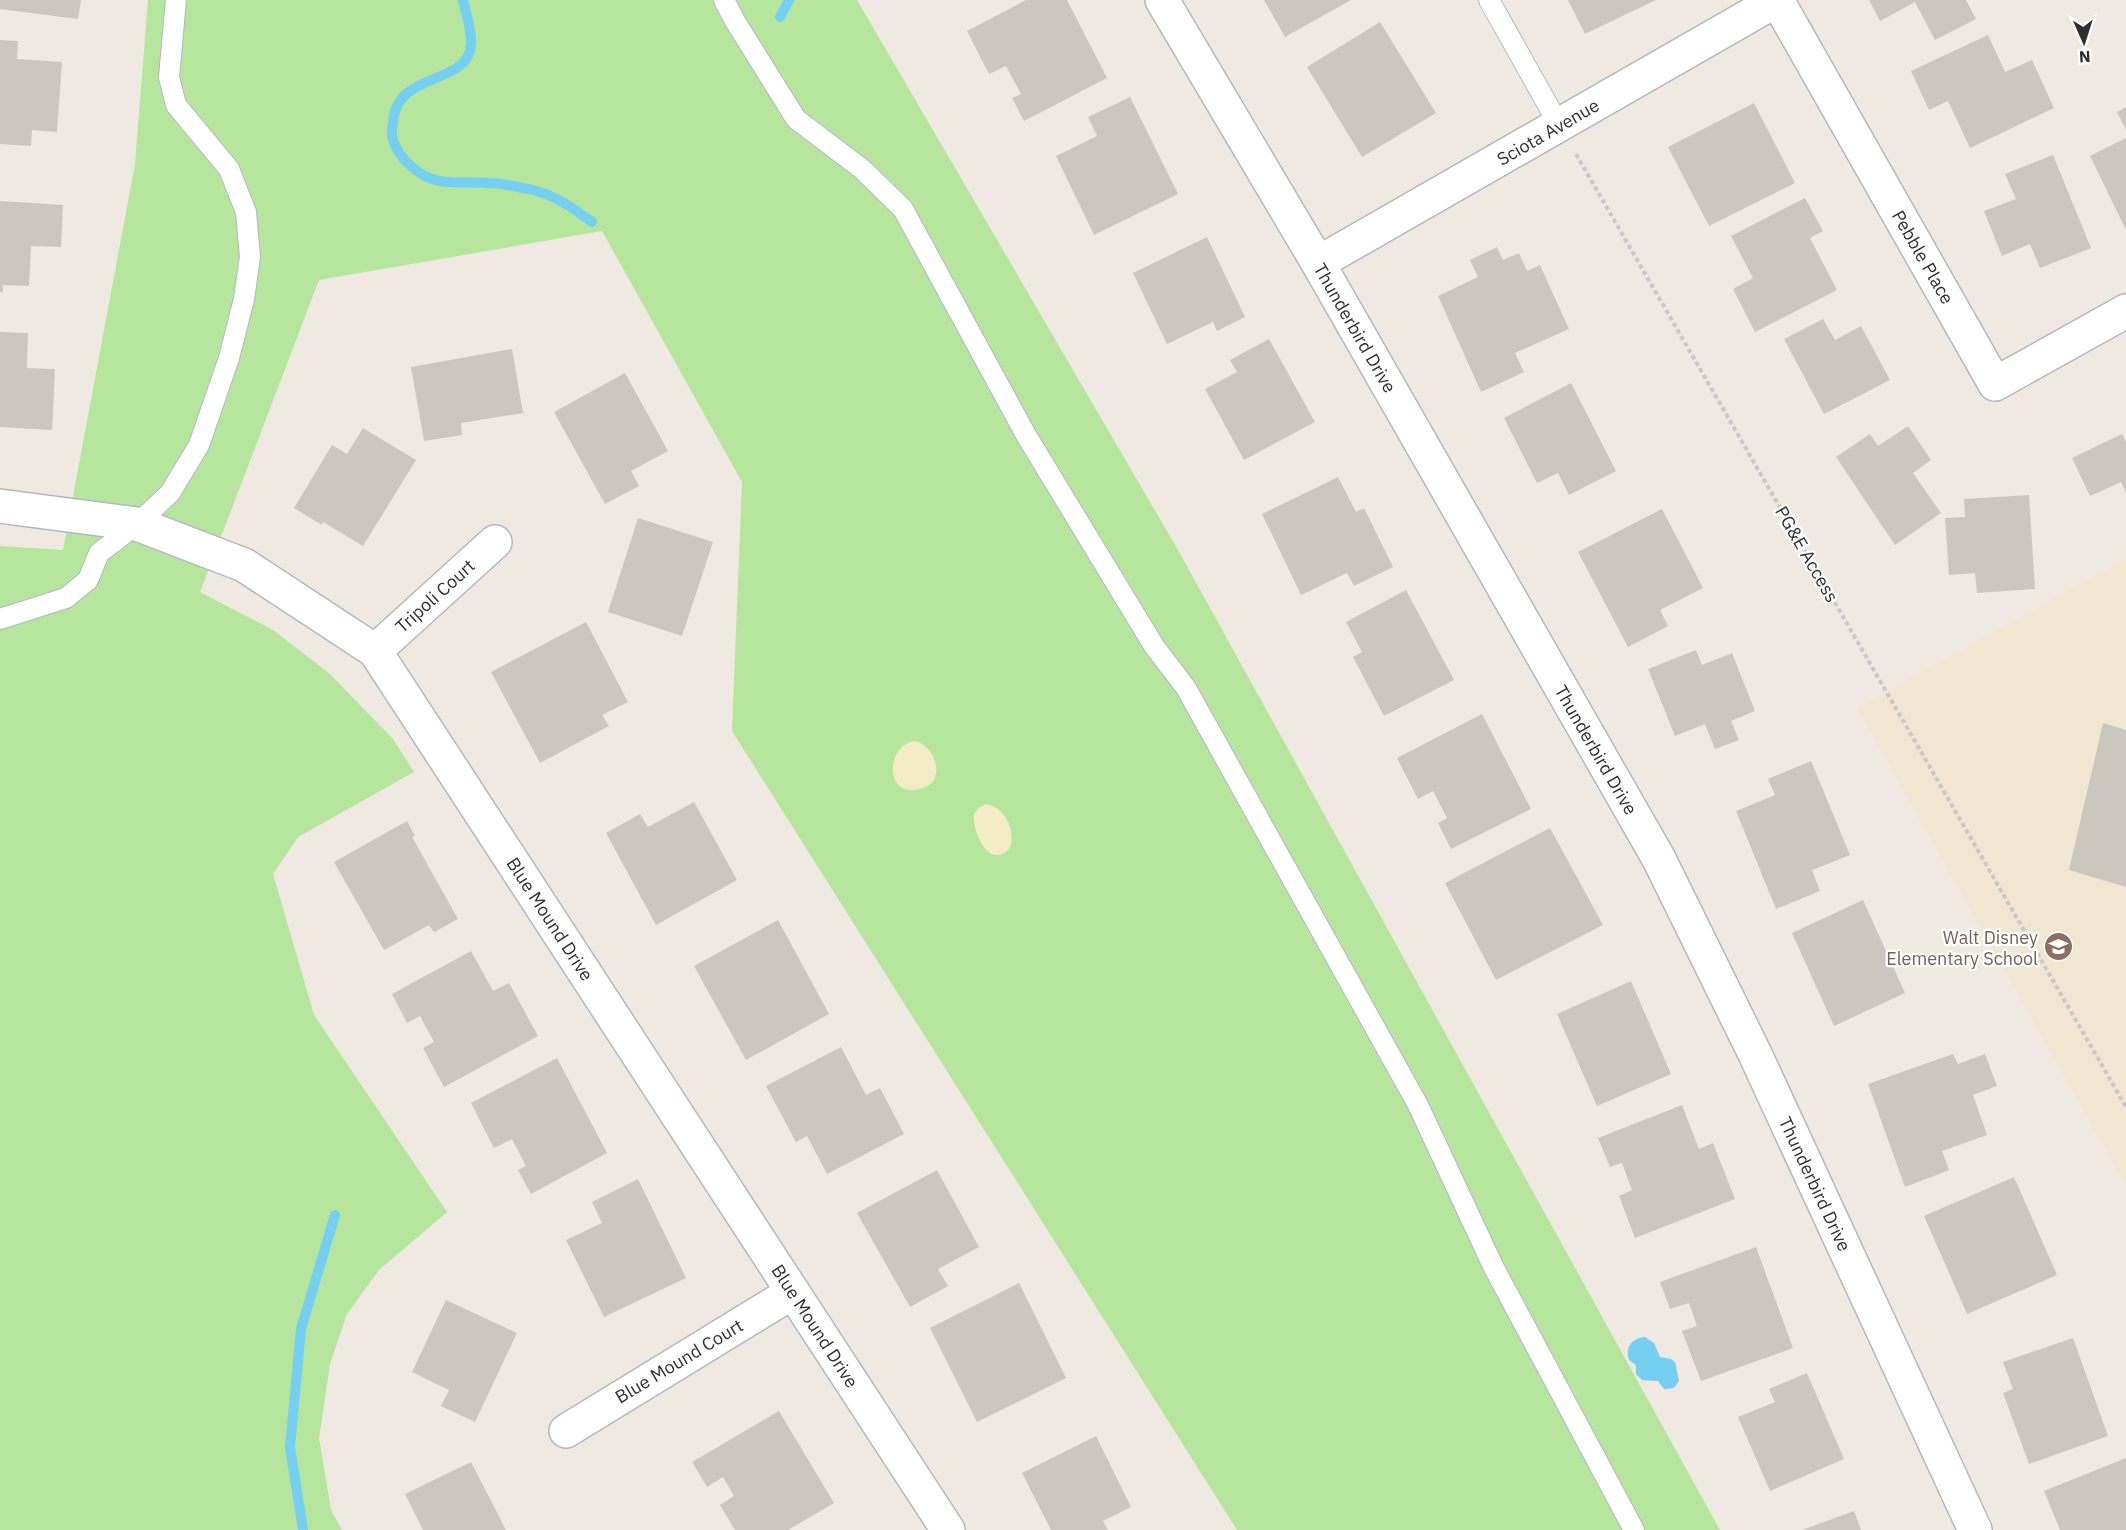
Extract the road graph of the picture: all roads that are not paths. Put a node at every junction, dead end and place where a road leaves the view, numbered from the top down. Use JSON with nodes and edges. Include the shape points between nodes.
{"nodes":[{"id":1,"x":176,"y":0,"type":"edge"},
{"id":2,"x":724,"y":0,"type":"edge"},
{"id":3,"x":1162,"y":0,"type":"edge"},
{"id":4,"x":1489,"y":0,"type":"edge"},
{"id":5,"x":1777,"y":0,"type":"edge"},
{"id":6,"x":1559,"y":125,"type":"junction"},
{"id":7,"x":1318,"y":263,"type":"junction"},
{"id":8,"x":2126,"y":311,"type":"edge"},
{"id":9,"x":0,"y":506,"type":"edge"},
{"id":10,"x":137,"y":524,"type":"junction"},
{"id":11,"x":495,"y":542,"type":"dead end"},
{"id":12,"x":0,"y":619,"type":"edge"},
{"id":13,"x":375,"y":651,"type":"junction"},
{"id":14,"x":793,"y":1292,"type":"junction"},
{"id":15,"x":566,"y":1431,"type":"dead end"},
{"id":16,"x":948,"y":1530,"type":"edge"},
{"id":17,"x":1634,"y":1530,"type":"edge"},
{"id":18,"x":1975,"y":1530,"type":"edge"}],
"edges":[{"from":1,"to":10,"type":"lane","via":[[169,77],[176,105],[229,169],[246,212],[250,257],[229,358],[199,446],[170,493]]},
{"from":2,"to":17,"type":"lane","via":[[796,118],[862,169],[903,209],[1026,435],[1154,646],[1186,688],[1412,1095],[1493,1266]]},
{"from":3,"to":7,"type":"street","name":"Thunderbird Drive"},
{"from":4,"to":6,"type":"lane"},
{"from":5,"to":6,"type":"street","name":"Sciota Avenue"},
{"from":5,"to":8,"type":"street","name":"Pebble Place","via":[[1995,384]]},
{"from":6,"to":7,"type":"street","name":"Sciota Avenue"},
{"from":7,"to":18,"type":"street","name":"Thunderbird Drive","via":[[1659,860],[1760,1065]]},
{"from":9,"to":10,"type":"street","name":"Blue Mound Drive"},
{"from":10,"to":12,"type":"lane","via":[[99,553],[88,580],[66,598]]},
{"from":10,"to":13,"type":"street","name":"Blue Mound Drive","via":[[244,565]]},
{"from":11,"to":13,"type":"street","name":"Tripoli Court"},
{"from":13,"to":14,"type":"street","name":"Blue Mound Drive"},
{"from":14,"to":15,"type":"street","name":"Blue Mound Court"},
{"from":14,"to":16,"type":"street","name":"Blue Mound Drive"}]}
